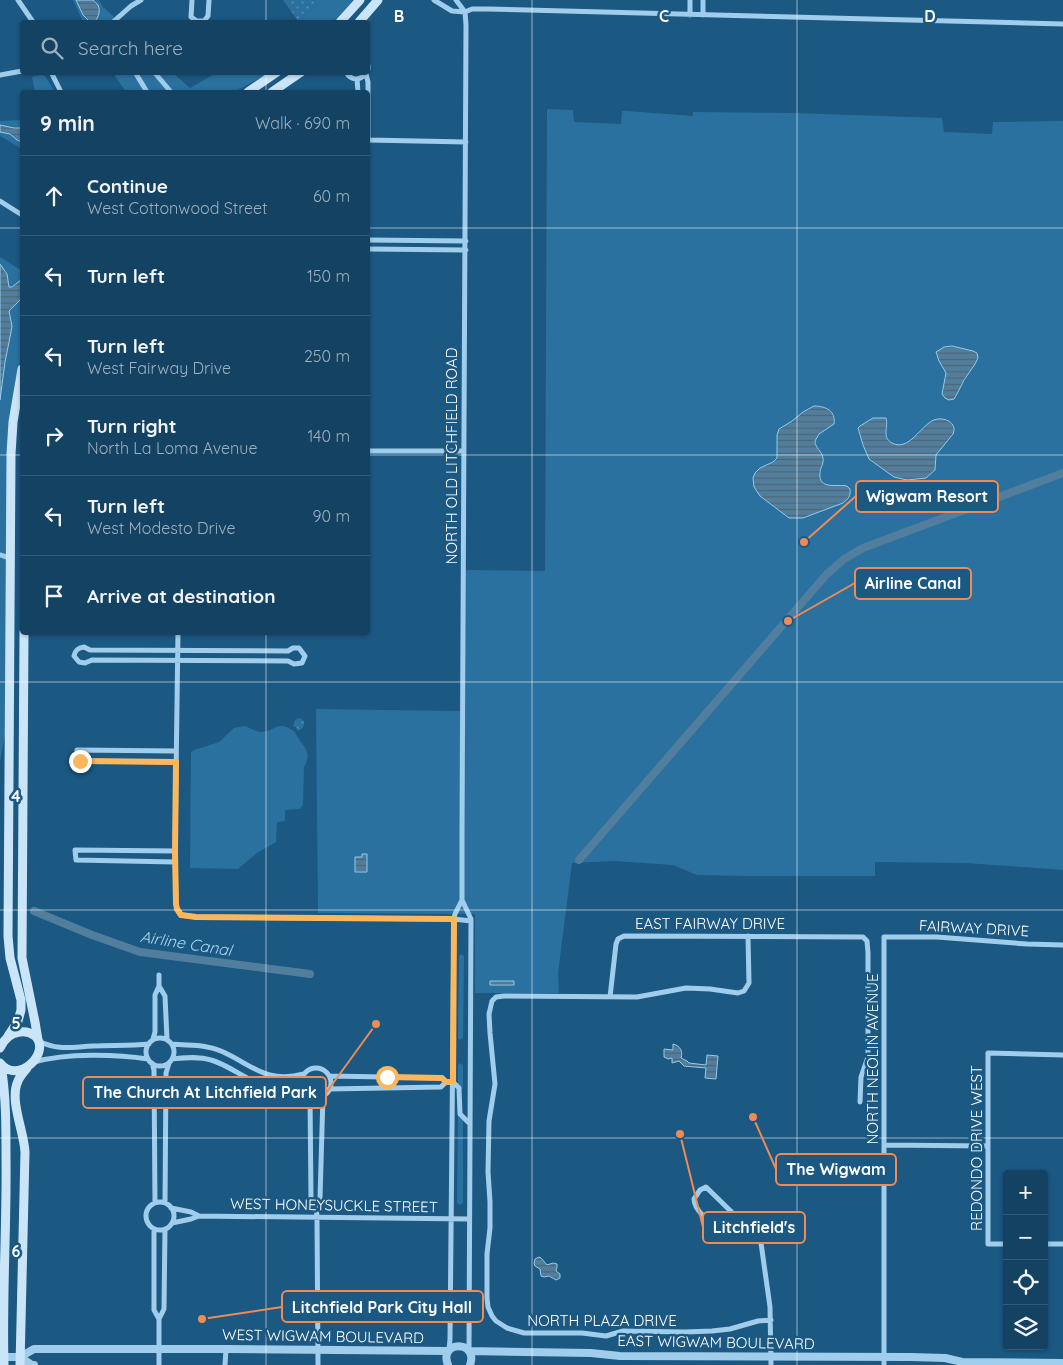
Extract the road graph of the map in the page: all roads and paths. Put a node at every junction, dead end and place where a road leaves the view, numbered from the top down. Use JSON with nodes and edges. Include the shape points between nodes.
{"nodes":[{"id":1,"x":18,"y":0,"type":"edge"},
{"id":2,"x":141,"y":0,"type":"edge"},
{"id":3,"x":192,"y":0,"type":"edge"},
{"id":4,"x":209,"y":0,"type":"edge"},
{"id":5,"x":360,"y":0,"type":"edge"},
{"id":6,"x":378,"y":0,"type":"edge"},
{"id":7,"x":434,"y":0,"type":"edge"},
{"id":8,"x":456,"y":0,"type":"edge"},
{"id":9,"x":690,"y":0,"type":"edge"},
{"id":10,"x":703,"y":0,"type":"edge"},
{"id":11,"x":465,"y":12,"type":"junction"},
{"id":12,"x":690,"y":15,"type":"junction"},
{"id":13,"x":703,"y":16,"type":"junction"},
{"id":14,"x":32,"y":20,"type":"edge"},
{"id":15,"x":115,"y":20,"type":"edge"},
{"id":16,"x":196,"y":20,"type":"edge"},
{"id":17,"x":205,"y":20,"type":"edge"},
{"id":18,"x":342,"y":20,"type":"edge"},
{"id":19,"x":361,"y":20,"type":"edge"},
{"id":20,"x":1063,"y":24,"type":"edge"},
{"id":21,"x":20,"y":71,"type":"edge"},
{"id":22,"x":0,"y":75,"type":"edge"},
{"id":23,"x":52,"y":75,"type":"edge"},
{"id":24,"x":137,"y":75,"type":"edge"},
{"id":25,"x":157,"y":75,"type":"edge"},
{"id":26,"x":273,"y":75,"type":"edge"},
{"id":27,"x":297,"y":75,"type":"edge"},
{"id":28,"x":348,"y":75,"type":"edge"},
{"id":29,"x":363,"y":75,"type":"edge"},
{"id":30,"x":367,"y":75,"type":"edge"},
{"id":31,"x":357,"y":79,"type":"junction"},
{"id":32,"x":60,"y":90,"type":"edge"},
{"id":33,"x":146,"y":90,"type":"edge"},
{"id":34,"x":169,"y":90,"type":"edge"},
{"id":35,"x":251,"y":90,"type":"edge"},
{"id":36,"x":275,"y":90,"type":"edge"},
{"id":37,"x":358,"y":90,"type":"edge"},
{"id":38,"x":368,"y":90,"type":"edge"},
{"id":39,"x":370,"y":140,"type":"edge"},
{"id":40,"x":466,"y":142,"type":"junction"},
{"id":41,"x":0,"y":201,"type":"edge"},
{"id":42,"x":20,"y":214,"type":"edge"},
{"id":43,"x":370,"y":240,"type":"edge"},
{"id":44,"x":412,"y":240,"type":"junction"},
{"id":45,"x":466,"y":241,"type":"junction"},
{"id":46,"x":370,"y":249,"type":"edge"},
{"id":47,"x":412,"y":250,"type":"junction"},
{"id":48,"x":466,"y":250,"type":"junction"},
{"id":49,"x":20,"y":380,"type":"edge"},
{"id":50,"x":370,"y":451,"type":"edge"},
{"id":51,"x":464,"y":451,"type":"junction"},
{"id":52,"x":0,"y":555,"type":"edge"},
{"id":53,"x":10,"y":558,"type":"junction"},
{"id":54,"x":24,"y":635,"type":"edge"},
{"id":55,"x":178,"y":635,"type":"edge"},
{"id":56,"x":123,"y":650,"type":"junction"},
{"id":57,"x":178,"y":650,"type":"junction"},
{"id":58,"x":244,"y":650,"type":"junction"},
{"id":59,"x":123,"y":660,"type":"junction"},
{"id":60,"x":178,"y":660,"type":"junction"},
{"id":61,"x":244,"y":660,"type":"junction"},
{"id":62,"x":124,"y":750,"type":"junction"},
{"id":63,"x":176,"y":751,"type":"junction"},
{"id":64,"x":124,"y":761,"type":"junction"},
{"id":65,"x":176,"y":762,"type":"junction"},
{"id":66,"x":124,"y":851,"type":"junction"},
{"id":67,"x":175,"y":851,"type":"junction"},
{"id":68,"x":125,"y":861,"type":"junction"},
{"id":69,"x":175,"y":862,"type":"junction"},
{"id":70,"x":462,"y":900,"type":"junction"},
{"id":71,"x":454,"y":919,"type":"junction"},
{"id":72,"x":471,"y":921,"type":"junction"},
{"id":73,"x":748,"y":936,"type":"junction"},
{"id":74,"x":884,"y":937,"type":"joint"},
{"id":75,"x":1063,"y":945,"type":"edge"},
{"id":76,"x":159,"y":975,"type":"dead end"},
{"id":77,"x":160,"y":986,"type":"junction"},
{"id":78,"x":610,"y":997,"type":"junction"},
{"id":79,"x":153,"y":1039,"type":"junction"},
{"id":80,"x":167,"y":1039,"type":"junction"},
{"id":81,"x":38,"y":1040,"type":"junction"},
{"id":82,"x":3,"y":1042,"type":"edge"},
{"id":83,"x":149,"y":1044,"type":"junction"},
{"id":84,"x":172,"y":1044,"type":"junction"},
{"id":85,"x":1063,"y":1055,"type":"edge"},
{"id":86,"x":150,"y":1061,"type":"junction"},
{"id":87,"x":171,"y":1061,"type":"junction"},
{"id":88,"x":0,"y":1063,"type":"edge"},
{"id":89,"x":30,"y":1065,"type":"junction"},
{"id":90,"x":304,"y":1074,"type":"junction"},
{"id":91,"x":329,"y":1076,"type":"junction"},
{"id":92,"x":446,"y":1082,"type":"junction"},
{"id":93,"x":453,"y":1082,"type":"junction"},
{"id":94,"x":329,"y":1089,"type":"junction"},
{"id":95,"x":304,"y":1092,"type":"junction"},
{"id":96,"x":323,"y":1095,"type":"junction"},
{"id":97,"x":310,"y":1096,"type":"junction"},
{"id":98,"x":860,"y":1102,"type":"dead end"},
{"id":99,"x":470,"y":1124,"type":"junction"},
{"id":100,"x":884,"y":1145,"type":"junction"},
{"id":101,"x":988,"y":1146,"type":"junction"},
{"id":102,"x":155,"y":1203,"type":"junction"},
{"id":103,"x":165,"y":1203,"type":"junction"},
{"id":104,"x":316,"y":1204,"type":"junction"},
{"id":105,"x":171,"y":1208,"type":"junction"},
{"id":106,"x":734,"y":1214,"type":"junction"},
{"id":107,"x":198,"y":1216,"type":"junction"},
{"id":108,"x":317,"y":1218,"type":"junction"},
{"id":109,"x":452,"y":1218,"type":"junction"},
{"id":110,"x":469,"y":1219,"type":"junction"},
{"id":111,"x":172,"y":1223,"type":"junction"},
{"id":112,"x":154,"y":1229,"type":"junction"},
{"id":113,"x":165,"y":1229,"type":"junction"},
{"id":114,"x":1003,"y":1244,"type":"edge"},
{"id":115,"x":1048,"y":1244,"type":"edge"},
{"id":116,"x":1063,"y":1244,"type":"edge"},
{"id":117,"x":159,"y":1320,"type":"junction"},
{"id":118,"x":771,"y":1320,"type":"junction"},
{"id":119,"x":159,"y":1349,"type":"junction"},
{"id":120,"x":226,"y":1349,"type":"junction"},
{"id":121,"x":469,"y":1350,"type":"junction"},
{"id":122,"x":448,"y":1351,"type":"junction"},
{"id":123,"x":318,"y":1353,"type":"junction"},
{"id":124,"x":771,"y":1356,"type":"junction"},
{"id":125,"x":3,"y":1360,"type":"edge"},
{"id":126,"x":20,"y":1361,"type":"edge"},
{"id":127,"x":884,"y":1361,"type":"edge"},
{"id":128,"x":962,"y":1362,"type":"junction"},
{"id":129,"x":1063,"y":1363,"type":"edge"},
{"id":130,"x":34,"y":1365,"type":"edge"},
{"id":131,"x":160,"y":1365,"type":"edge"},
{"id":132,"x":225,"y":1365,"type":"edge"},
{"id":133,"x":318,"y":1365,"type":"edge"},
{"id":134,"x":448,"y":1365,"type":"edge"},
{"id":135,"x":470,"y":1365,"type":"edge"},
{"id":136,"x":771,"y":1365,"type":"edge"},
{"id":137,"x":949,"y":1365,"type":"edge"}],
"edges":[{"from":1,"to":14,"type":"street"},
{"from":2,"to":15,"type":"street"},
{"from":3,"to":16,"type":"street","via":[[191,17]]},
{"from":4,"to":17,"type":"street"},
{"from":5,"to":18,"type":"main road"},
{"from":6,"to":19,"type":"main road"},
{"from":7,"to":11,"type":"street","via":[[452,11]]},
{"from":8,"to":11,"type":"street"},
{"from":9,"to":12,"type":"street"},
{"from":10,"to":13,"type":"street"},
{"from":11,"to":12,"type":"street","via":[[487,9]]},
{"from":11,"to":40,"type":"street","name":"NORTH OLD LITCHFIELD ROAD"},
{"from":12,"to":13,"type":"street"},
{"from":13,"to":20,"type":"street"},
{"from":21,"to":22,"type":"street"},
{"from":23,"to":32,"type":"street"},
{"from":24,"to":33,"type":"street"},
{"from":25,"to":34,"type":"street"},
{"from":26,"to":35,"type":"main road"},
{"from":27,"to":36,"type":"main road"},
{"from":28,"to":31,"type":"street"},
{"from":29,"to":31,"type":"street"},
{"from":30,"to":38,"type":"street"},
{"from":31,"to":37,"type":"street"},
{"from":39,"to":40,"type":"street"},
{"from":40,"to":45,"type":"street","name":"NORTH OLD LITCHFIELD ROAD"},
{"from":41,"to":42,"type":"street"},
{"from":43,"to":44,"type":"street"},
{"from":44,"to":45,"type":"street"},
{"from":44,"to":47,"type":"street"},
{"from":45,"to":48,"type":"street","name":"NORTH OLD LITCHFIELD ROAD"},
{"from":46,"to":47,"type":"street"},
{"from":47,"to":48,"type":"street"},
{"from":48,"to":51,"type":"street","name":"NORTH OLD LITCHFIELD ROAD"},
{"from":49,"to":53,"type":"main road","via":[[12,436]]},
{"from":50,"to":51,"type":"street"},
{"from":51,"to":70,"type":"street","name":"NORTH OLD LITCHFIELD ROAD"},
{"from":52,"to":53,"type":"street"},
{"from":53,"to":82,"type":"main road","via":[[8,936],[21,1010]]},
{"from":54,"to":81,"type":"main road","via":[[22,958]]},
{"from":55,"to":57,"type":"street"},
{"from":56,"to":57,"type":"street"},
{"from":56,"to":59,"type":"street"},
{"from":56,"to":59,"type":"street","via":[[90,650],[84,647],[77,649],[74,656],[85,663]]},
{"from":57,"to":58,"type":"street"},
{"from":57,"to":60,"type":"street"},
{"from":58,"to":61,"type":"street"},
{"from":58,"to":61,"type":"street","via":[[288,651],[299,648],[305,656],[302,663],[294,664],[288,661]]},
{"from":59,"to":60,"type":"street"},
{"from":60,"to":61,"type":"street"},
{"from":60,"to":63,"type":"street"},
{"from":62,"to":63,"type":"street"},
{"from":62,"to":64,"type":"street"},
{"from":62,"to":64,"type":"street","via":[[77,750],[77,761]]},
{"from":63,"to":65,"type":"street"},
{"from":64,"to":65,"type":"street"},
{"from":65,"to":67,"type":"street"},
{"from":66,"to":67,"type":"street"},
{"from":66,"to":68,"type":"street"},
{"from":66,"to":68,"type":"street","via":[[75,850],[76,860]]},
{"from":67,"to":69,"type":"street"},
{"from":68,"to":69,"type":"street"},
{"from":69,"to":71,"type":"street","via":[[176,904],[181,915]]},
{"from":70,"to":71,"type":"street","name":"NORTH OLD LITCHFIELD ROAD"},
{"from":70,"to":72,"type":"street","name":"NORTH OLD LITCHFIELD ROAD"},
{"from":71,"to":72,"type":"street"},
{"from":71,"to":93,"type":"street","name":"NORTH OLD LITCHFIELD ROAD"},
{"from":72,"to":99,"type":"street","name":"NORTH OLD LITCHFIELD ROAD"},
{"from":73,"to":78,"type":"street","name":"EAST FAIRWAY DRIVE","via":[[622,936],[616,944]]},
{"from":73,"to":78,"type":"street","via":[[749,981],[744,991],[686,988],[647,996]]},
{"from":73,"to":98,"type":"street","name":"EAST FAIRWAY DRIVE","via":[[861,937],[867,941],[868,1055],[861,1077]]},
{"from":74,"to":75,"type":"street","name":"FAIRWAY DRIVE"},
{"from":74,"to":100,"type":"street","name":"NORTH NEOLIN AVENUE"},
{"from":76,"to":77,"type":"street"},
{"from":77,"to":79,"type":"street","via":[[155,995]]},
{"from":77,"to":80,"type":"street","via":[[165,996]]},
{"from":78,"to":118,"type":"street","name":"NORTH PLAZA DRIVE","via":[[500,996],[492,1001],[489,1027],[495,1084],[489,1121],[490,1228],[486,1260],[490,1312],[496,1321],[513,1331],[606,1336],[622,1331],[721,1330],[758,1320]]},
{"from":79,"to":80,"type":"street"},
{"from":79,"to":83,"type":"street"},
{"from":80,"to":84,"type":"street"},
{"from":81,"to":82,"type":"main road","via":[[26,1031]]},
{"from":81,"to":83,"type":"street","via":[[50,1047],[65,1048]]},
{"from":81,"to":89,"type":"main road","via":[[38,1053]]},
{"from":83,"to":86,"type":"street","via":[[146,1051]]},
{"from":84,"to":87,"type":"street"},
{"from":84,"to":90,"type":"street","via":[[221,1051],[271,1076]]},
{"from":85,"to":101,"type":"street","name":"REDONDO DRIVE WEST","via":[[988,1053]]},
{"from":86,"to":87,"type":"street","via":[[160,1066]]},
{"from":86,"to":89,"type":"street","via":[[136,1057],[74,1056],[48,1058]]},
{"from":86,"to":102,"type":"street","via":[[154,1070]]},
{"from":87,"to":95,"type":"street","via":[[209,1059],[262,1085]]},
{"from":87,"to":103,"type":"street","via":[[166,1074]]},
{"from":88,"to":89,"type":"main road","via":[[13,1070]]},
{"from":88,"to":125,"type":"main road","via":[[6,1119],[7,1199]]},
{"from":89,"to":126,"type":"main road","via":[[18,1082],[15,1099],[25,1141]]},
{"from":90,"to":91,"type":"street","via":[[316,1068]]},
{"from":90,"to":95,"type":"street","via":[[301,1083]]},
{"from":91,"to":92,"type":"street","via":[[442,1078]]},
{"from":91,"to":94,"type":"street"},
{"from":92,"to":93,"type":"street"},
{"from":92,"to":94,"type":"street","via":[[441,1087]]},
{"from":93,"to":99,"type":"street","via":[[460,1088],[460,1114]]},
{"from":93,"to":109,"type":"street","name":"NORTH OLD LITCHFIELD ROAD"},
{"from":94,"to":96,"type":"street"},
{"from":95,"to":97,"type":"street"},
{"from":96,"to":97,"type":"street"},
{"from":96,"to":104,"type":"street","via":[[320,1198]]},
{"from":97,"to":104,"type":"street","via":[[311,1198]]},
{"from":99,"to":110,"type":"street","name":"NORTH OLD LITCHFIELD ROAD"},
{"from":100,"to":101,"type":"street"},
{"from":100,"to":127,"type":"street","name":"NORTH NEOLIN AVENUE"},
{"from":101,"to":114,"type":"street","name":"REDONDO DRIVE WEST","via":[[988,1244]]},
{"from":102,"to":103,"type":"street"},
{"from":102,"to":112,"type":"street","via":[[147,1209],[146,1216],[147,1223]]},
{"from":103,"to":105,"type":"street"},
{"from":104,"to":108,"type":"street"},
{"from":105,"to":107,"type":"street","name":"WEST HONEYSUCKLE STREET"},
{"from":105,"to":111,"type":"street"},
{"from":106,"to":106,"type":"street","via":[[706,1188],[695,1196],[695,1206],[711,1222],[719,1223]]},
{"from":106,"to":118,"type":"street","via":[[760,1243]]},
{"from":107,"to":108,"type":"street","name":"WEST HONEYSUCKLE STREET"},
{"from":107,"to":111,"type":"street","name":"WEST HONEYSUCKLE STREET"},
{"from":108,"to":109,"type":"street","name":"WEST HONEYSUCKLE STREET"},
{"from":108,"to":123,"type":"street"},
{"from":109,"to":110,"type":"street","name":"WEST HONEYSUCKLE STREET"},
{"from":109,"to":122,"type":"street","name":"NORTH OLD LITCHFIELD ROAD"},
{"from":110,"to":121,"type":"street","name":"NORTH OLD LITCHFIELD ROAD"},
{"from":111,"to":113,"type":"street"},
{"from":112,"to":113,"type":"street"},
{"from":112,"to":117,"type":"street","via":[[154,1310]]},
{"from":113,"to":117,"type":"street","via":[[164,1309]]},
{"from":115,"to":116,"type":"street"},
{"from":117,"to":119,"type":"street"},
{"from":118,"to":124,"type":"street"},
{"from":119,"to":120,"type":"street","name":"WEST WIGWAM BOULEVARD"},
{"from":119,"to":126,"type":"street","name":"WEST WIGWAM BOULEVARD","via":[[34,1349]]},
{"from":119,"to":131,"type":"street"},
{"from":120,"to":123,"type":"street","name":"WEST WIGWAM BOULEVARD"},
{"from":120,"to":132,"type":"street"},
{"from":121,"to":122,"type":"street","name":"EAST WIGWAM BOULEVARD","via":[[458,1346]]},
{"from":121,"to":124,"type":"street","name":"EAST WIGWAM BOULEVARD","via":[[620,1356]]},
{"from":121,"to":135,"type":"street"},
{"from":122,"to":123,"type":"street","name":"WEST WIGWAM BOULEVARD"},
{"from":122,"to":134,"type":"street"},
{"from":123,"to":133,"type":"street"},
{"from":124,"to":127,"type":"street","name":"EAST WIGWAM BOULEVARD"},
{"from":124,"to":136,"type":"street"},
{"from":125,"to":126,"type":"street","name":"WEST WIGWAM BOULEVARD"},
{"from":126,"to":130,"type":"street","name":"WEST WIGWAM BOULEVARD"},
{"from":127,"to":128,"type":"street","name":"EAST WIGWAM BOULEVARD","via":[[945,1358]]},
{"from":128,"to":129,"type":"street","name":"EAST WIGWAM BOULEVARD"},
{"from":128,"to":137,"type":"street","name":"EAST WIGWAM BOULEVARD"}]}
